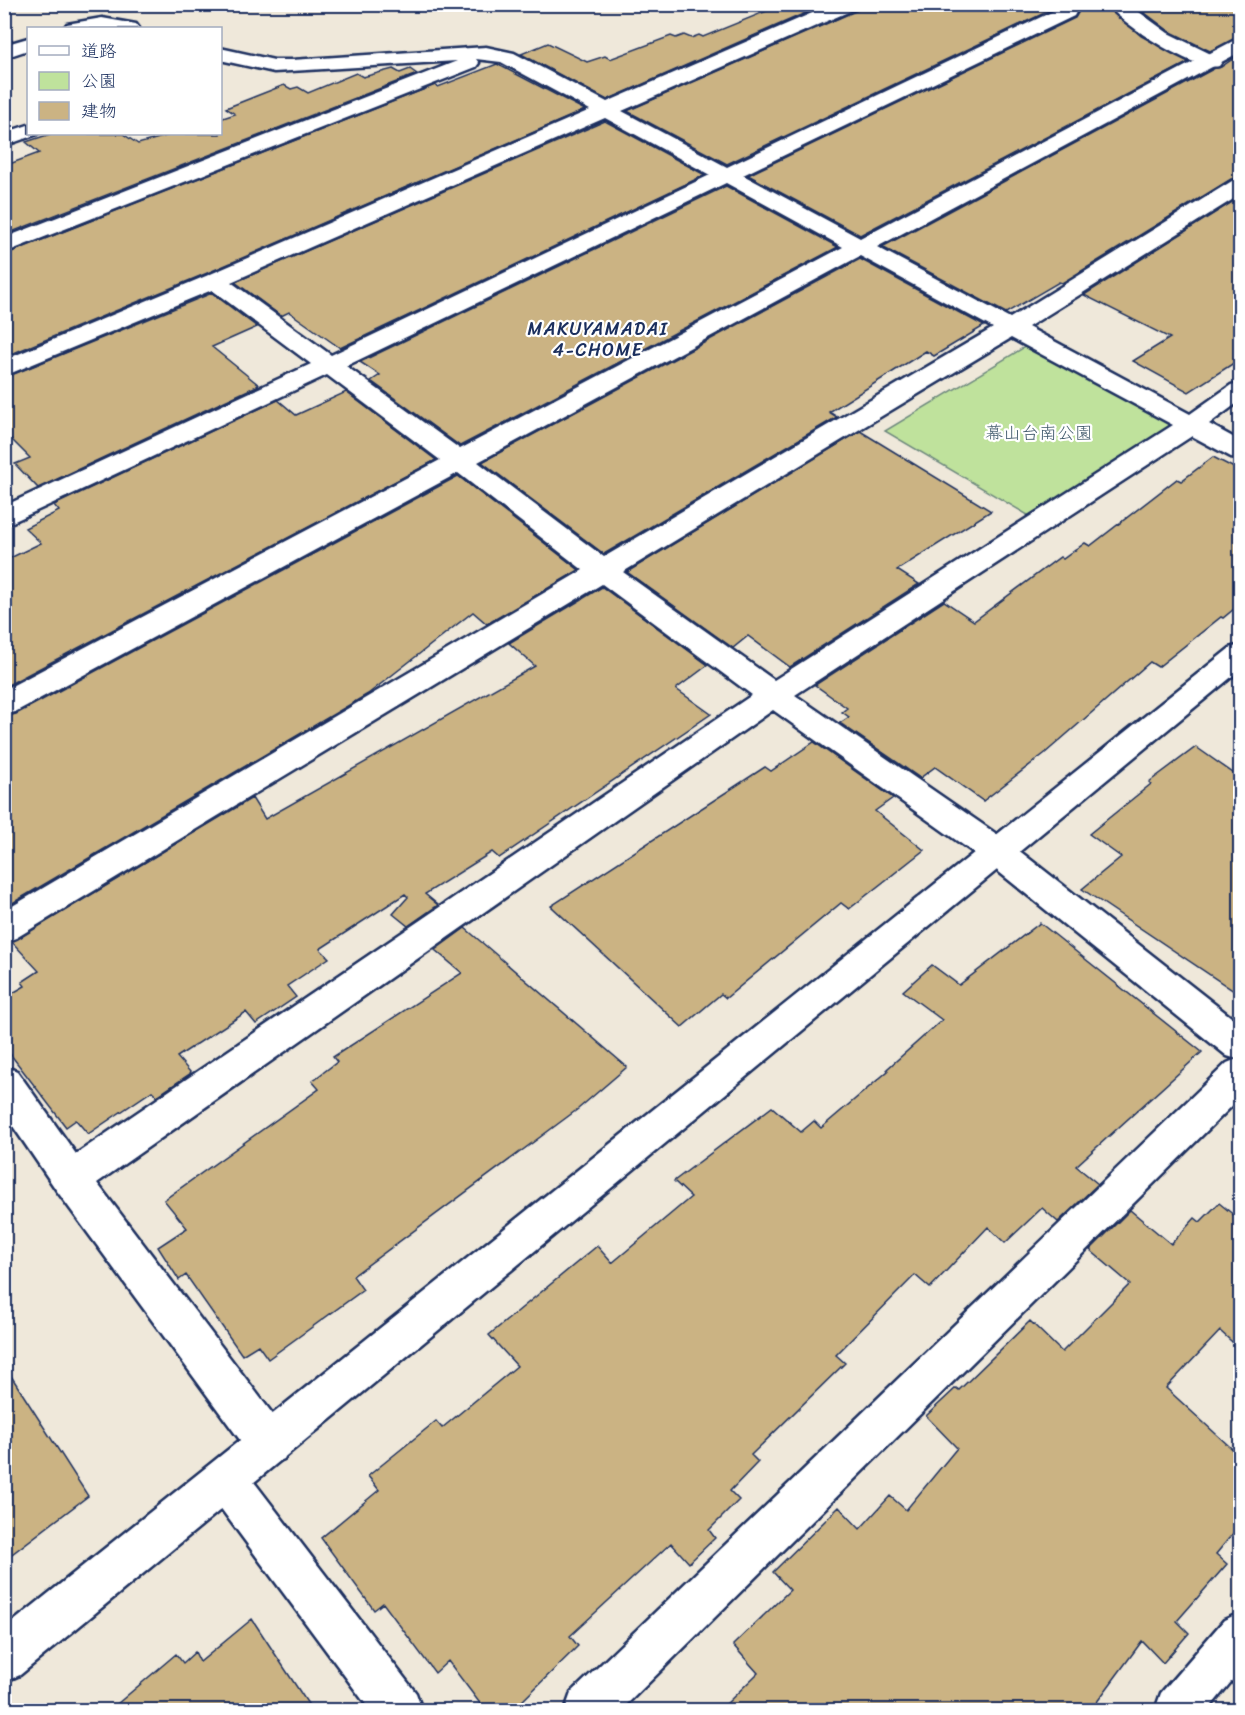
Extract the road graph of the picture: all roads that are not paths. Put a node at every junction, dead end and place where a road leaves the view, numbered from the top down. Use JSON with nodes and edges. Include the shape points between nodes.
{"nodes":[{"id":1,"x":850,"y":4,"type":"edge"},
{"id":2,"x":1116,"y":4,"type":"edge"},
{"id":3,"x":1067,"y":7,"type":"edge"},
{"id":4,"x":77,"y":27,"type":"edge"},
{"id":5,"x":125,"y":27,"type":"edge"},
{"id":6,"x":27,"y":44,"type":"edge"},
{"id":7,"x":1240,"y":45,"type":"edge"},
{"id":8,"x":4,"y":52,"type":"edge"},
{"id":9,"x":486,"y":53,"type":"junction"},
{"id":10,"x":225,"y":58,"type":"edge"},
{"id":11,"x":1222,"y":65,"type":"junction"},
{"id":12,"x":605,"y":111,"type":"junction"},
{"id":13,"x":27,"y":131,"type":"edge"},
{"id":14,"x":4,"y":140,"type":"edge"},
{"id":15,"x":726,"y":174,"type":"junction"},
{"id":16,"x":1240,"y":186,"type":"edge"},
{"id":17,"x":4,"y":246,"type":"edge"},
{"id":18,"x":861,"y":246,"type":"junction"},
{"id":19,"x":214,"y":281,"type":"junction"},
{"id":20,"x":1010,"y":328,"type":"junction"},
{"id":21,"x":328,"y":365,"type":"junction"},
{"id":22,"x":4,"y":369,"type":"edge"},
{"id":23,"x":1240,"y":390,"type":"edge"},
{"id":24,"x":1191,"y":425,"type":"junction"},
{"id":25,"x":1240,"y":451,"type":"edge"},
{"id":26,"x":458,"y":460,"type":"junction"},
{"id":27,"x":4,"y":517,"type":"edge"},
{"id":28,"x":603,"y":571,"type":"junction"},
{"id":29,"x":1240,"y":655,"type":"edge"},
{"id":30,"x":773,"y":695,"type":"junction"},
{"id":31,"x":4,"y":704,"type":"edge"},
{"id":32,"x":996,"y":851,"type":"junction"},
{"id":33,"x":4,"y":928,"type":"edge"},
{"id":34,"x":1240,"y":1045,"type":"edge"},
{"id":35,"x":1240,"y":1074,"type":"edge"},
{"id":36,"x":4,"y":1082,"type":"edge"},
{"id":37,"x":71,"y":1179,"type":"junction"},
{"id":38,"x":269,"y":1444,"type":"junction"},
{"id":39,"x":226,"y":1480,"type":"junction"},
{"id":40,"x":1240,"y":1636,"type":"edge"},
{"id":41,"x":6,"y":1654,"type":"edge"},
{"id":42,"x":399,"y":1710,"type":"edge"},
{"id":43,"x":588,"y":1710,"type":"edge"},
{"id":44,"x":1178,"y":1710,"type":"edge"}],
"edges":[{"from":1,"to":12,"type":"street"},
{"from":2,"to":11,"type":"street","via":[[1139,24],[1187,52]]},
{"from":3,"to":15,"type":"street"},
{"from":4,"to":5,"type":"street","via":[[109,23]]},
{"from":6,"to":8,"type":"street"},
{"from":7,"to":11,"type":"street"},
{"from":9,"to":10,"type":"street","via":[[292,66]]},
{"from":9,"to":12,"type":"street","via":[[507,57]]},
{"from":9,"to":17,"type":"street","via":[[470,63]]},
{"from":11,"to":18,"type":"street"},
{"from":12,"to":15,"type":"street"},
{"from":12,"to":19,"type":"street"},
{"from":13,"to":14,"type":"street"},
{"from":15,"to":18,"type":"street"},
{"from":15,"to":21,"type":"street"},
{"from":16,"to":20,"type":"street"},
{"from":18,"to":20,"type":"street"},
{"from":18,"to":26,"type":"street"},
{"from":19,"to":21,"type":"street"},
{"from":19,"to":22,"type":"street"},
{"from":20,"to":24,"type":"street"},
{"from":20,"to":28,"type":"street"},
{"from":21,"to":26,"type":"street"},
{"from":21,"to":27,"type":"street"},
{"from":23,"to":24,"type":"street"},
{"from":24,"to":25,"type":"street"},
{"from":24,"to":30,"type":"street"},
{"from":26,"to":28,"type":"street"},
{"from":26,"to":31,"type":"street"},
{"from":28,"to":30,"type":"street"},
{"from":28,"to":33,"type":"street"},
{"from":29,"to":32,"type":"street"},
{"from":30,"to":32,"type":"street"},
{"from":30,"to":37,"type":"street"},
{"from":32,"to":34,"type":"street"},
{"from":32,"to":38,"type":"street"},
{"from":35,"to":43,"type":"street"},
{"from":36,"to":37,"type":"street"},
{"from":37,"to":38,"type":"street"},
{"from":38,"to":39,"type":"street"},
{"from":39,"to":41,"type":"street"},
{"from":39,"to":42,"type":"street"},
{"from":40,"to":44,"type":"street"}]}
